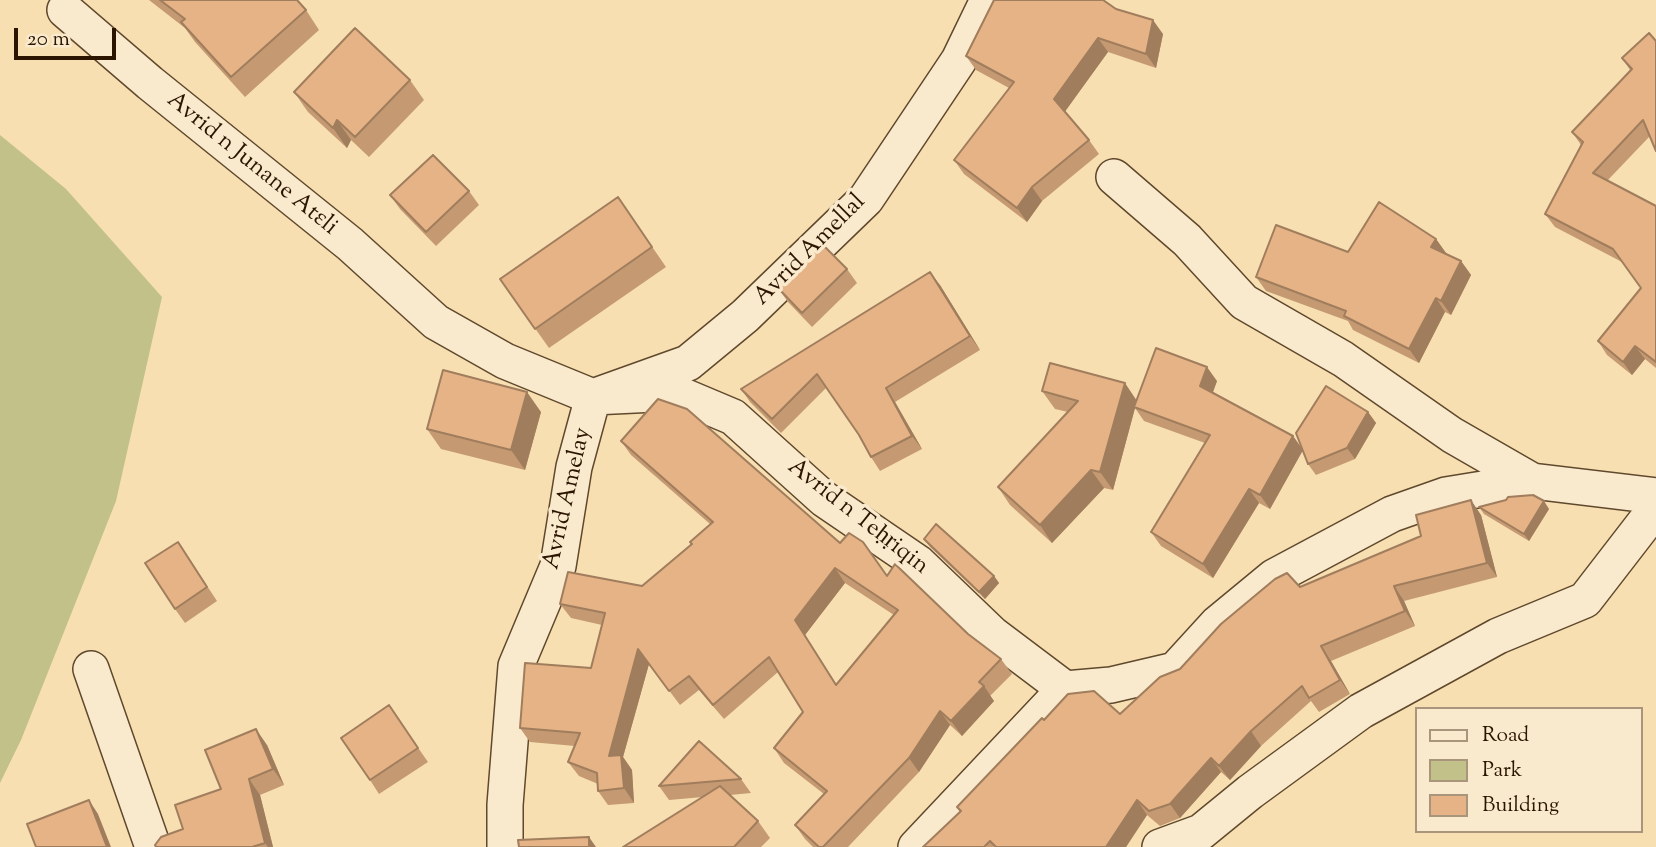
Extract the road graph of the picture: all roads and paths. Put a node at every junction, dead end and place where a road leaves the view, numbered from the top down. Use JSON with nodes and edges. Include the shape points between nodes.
{"nodes":[{"id":1,"x":988,"y":0,"type":"edge"},
{"id":2,"x":65,"y":10,"type":"dead end"},
{"id":3,"x":1114,"y":177,"type":"dead end"},
{"id":4,"x":436,"y":322,"type":"joint"},
{"id":5,"x":593,"y":397,"type":"junction"},
{"id":6,"x":1532,"y":481,"type":"junction"},
{"id":7,"x":1656,"y":496,"type":"edge"},
{"id":8,"x":1656,"y":508,"type":"edge"},
{"id":9,"x":91,"y":669,"type":"dead end"},
{"id":10,"x":1065,"y":689,"type":"junction"},
{"id":11,"x":153,"y":847,"type":"edge"},
{"id":12,"x":505,"y":847,"type":"edge"},
{"id":13,"x":916,"y":847,"type":"edge"},
{"id":14,"x":1160,"y":847,"type":"edge"}],
"edges":[{"from":1,"to":5,"type":"street","name":"Avrid Amellal","via":[[959,60],[866,199],[745,316],[688,363]]},
{"from":2,"to":4,"type":"street","name":"Avrid n Junane Atɛli","via":[[351,244]]},
{"from":3,"to":6,"type":"street","via":[[1187,240],[1244,302],[1343,359],[1452,435]]},
{"from":4,"to":5,"type":"street","name":"Avrid n Teḥṛiqin","via":[[505,361]]},
{"from":5,"to":10,"type":"street","name":"Avrid n Teḥṛiqin","via":[[676,393],[733,417],[824,499],[918,563],[992,634]]},
{"from":5,"to":12,"type":"street","name":"Avrid Amelay","via":[[574,467],[558,566],[516,666]]},
{"from":6,"to":7,"type":"street"},
{"from":6,"to":10,"type":"street","via":[[1446,495],[1392,514],[1275,577],[1217,624],[1175,670],[1111,685]]},
{"from":8,"to":14,"type":"street","via":[[1585,600],[1498,636],[1361,712],[1201,832]]},
{"from":9,"to":11,"type":"street"},
{"from":10,"to":13,"type":"street"}]}
